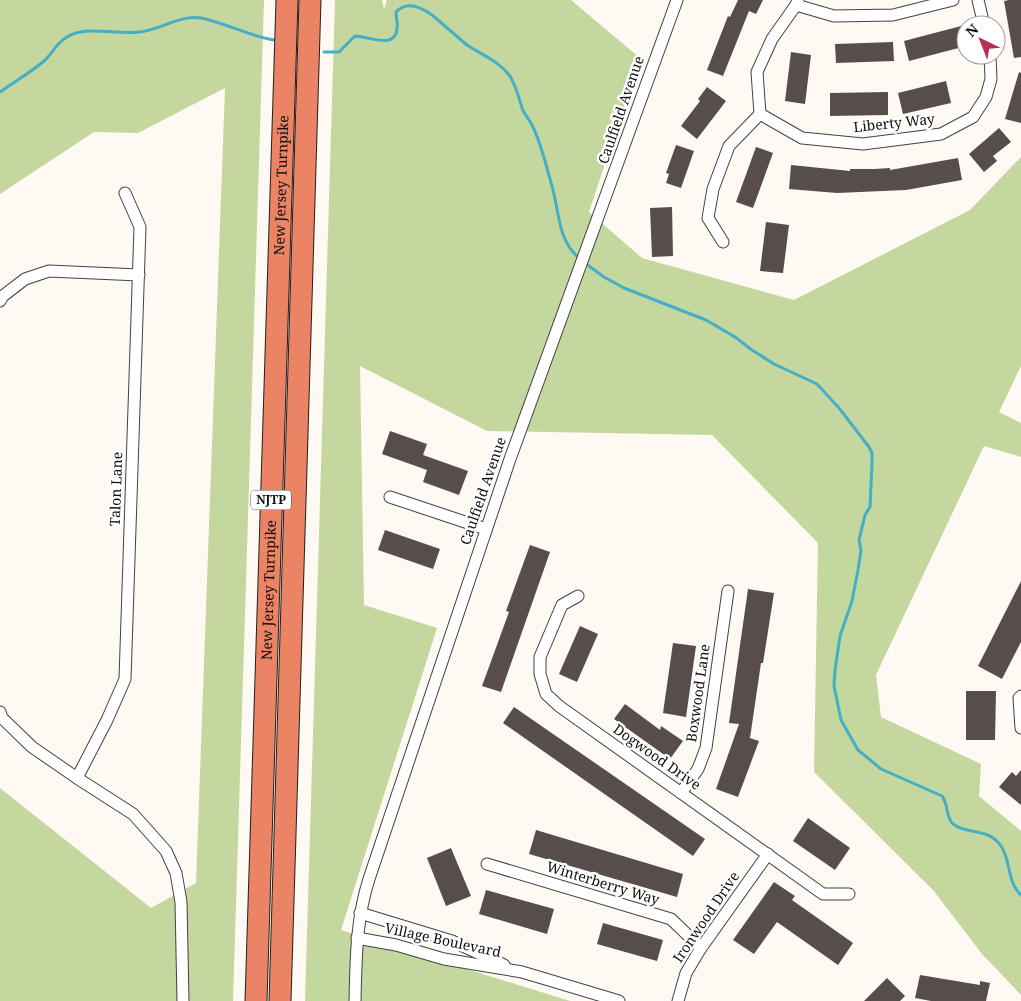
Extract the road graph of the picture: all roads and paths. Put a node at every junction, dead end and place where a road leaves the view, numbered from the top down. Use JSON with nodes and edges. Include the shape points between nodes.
{"nodes":[{"id":1,"x":287,"y":0,"type":"edge"},
{"id":2,"x":310,"y":0,"type":"edge"},
{"id":3,"x":677,"y":0,"type":"edge"},
{"id":4,"x":953,"y":0,"type":"edge"},
{"id":5,"x":978,"y":0,"type":"edge"},
{"id":6,"x":797,"y":3,"type":"edge"},
{"id":7,"x":982,"y":15,"type":"edge"},
{"id":8,"x":991,"y":65,"type":"edge"},
{"id":9,"x":760,"y":114,"type":"junction"},
{"id":10,"x":125,"y":193,"type":"dead end"},
{"id":11,"x":723,"y":242,"type":"dead end"},
{"id":12,"x":139,"y":275,"type":"junction"},
{"id":13,"x":0,"y":301,"type":"edge"},
{"id":14,"x":390,"y":497,"type":"dead end"},
{"id":15,"x":486,"y":529,"type":"junction"},
{"id":16,"x":728,"y":591,"type":"dead end"},
{"id":17,"x":578,"y":596,"type":"dead end"},
{"id":18,"x":1021,"y":696,"type":"edge"},
{"id":19,"x":0,"y":712,"type":"edge"},
{"id":20,"x":1021,"y":728,"type":"edge"},
{"id":21,"x":77,"y":778,"type":"junction"},
{"id":22,"x":681,"y":793,"type":"junction"},
{"id":23,"x":768,"y":854,"type":"junction"},
{"id":24,"x":487,"y":864,"type":"dead end"},
{"id":25,"x":849,"y":894,"type":"dead end"},
{"id":26,"x":360,"y":913,"type":"junction"},
{"id":27,"x":357,"y":938,"type":"junction"},
{"id":28,"x":701,"y":948,"type":"junction"},
{"id":29,"x":522,"y":972,"type":"junction"},
{"id":30,"x":184,"y":1001,"type":"edge"},
{"id":31,"x":256,"y":1001,"type":"edge"},
{"id":32,"x":280,"y":1001,"type":"edge"},
{"id":33,"x":355,"y":1001,"type":"edge"},
{"id":34,"x":619,"y":1001,"type":"edge"},
{"id":35,"x":678,"y":1001,"type":"edge"}],
"edges":[{"from":1,"to":31,"type":"highway","name":"New Jersey Turnpike","number":"NJTP"},
{"from":2,"to":32,"type":"highway","name":"New Jersey Turnpike","number":"NJTP"},
{"from":3,"to":15,"type":"street","name":"Caulfield Avenue"},
{"from":4,"to":6,"type":"street","via":[[893,15],[834,16]]},
{"from":5,"to":7,"type":"street"},
{"from":6,"to":9,"type":"street","via":[[772,39],[757,72]]},
{"from":8,"to":9,"type":"street","name":"Liberty Way","via":[[992,79],[986,97],[973,117],[941,134],[863,144],[802,138]]},
{"from":9,"to":11,"type":"street","via":[[729,146],[713,190],[708,218]]},
{"from":10,"to":12,"type":"street","name":"Talon Lane","via":[[140,227]]},
{"from":12,"to":13,"type":"street","via":[[50,270],[25,279]]},
{"from":12,"to":21,"type":"street","name":"Talon Lane","via":[[125,679]]},
{"from":14,"to":15,"type":"street"},
{"from":15,"to":26,"type":"street","name":"Caulfield Avenue"},
{"from":16,"to":22,"type":"street","name":"Boxwood Lane","via":[[706,748],[698,769]]},
{"from":17,"to":22,"type":"street","name":"Dogwood Drive","via":[[562,605],[540,657],[540,674],[546,694]]},
{"from":18,"to":20,"type":"street"},
{"from":19,"to":21,"type":"street","via":[[2,718],[32,747]]},
{"from":21,"to":30,"type":"street","via":[[133,814],[166,851],[176,873],[182,902]]},
{"from":22,"to":23,"type":"street","name":"Dogwood Drive"},
{"from":23,"to":25,"type":"street","name":"Dogwood Drive","via":[[823,894]]},
{"from":23,"to":28,"type":"street","name":"Ironwood Drive"},
{"from":24,"to":28,"type":"street","name":"Winterberry Way","via":[[671,920]]},
{"from":26,"to":27,"type":"street","name":"Caulfield Avenue"},
{"from":26,"to":29,"type":"street","name":"Village Boulevard","via":[[452,941]]},
{"from":27,"to":29,"type":"street","name":"Village Boulevard","via":[[389,943],[444,959]]},
{"from":27,"to":33,"type":"street","name":"Caulfield Avenue"},
{"from":28,"to":35,"type":"street","name":"Ironwood Drive","via":[[686,973]]},
{"from":29,"to":34,"type":"street","name":"Village Boulevard"}]}
